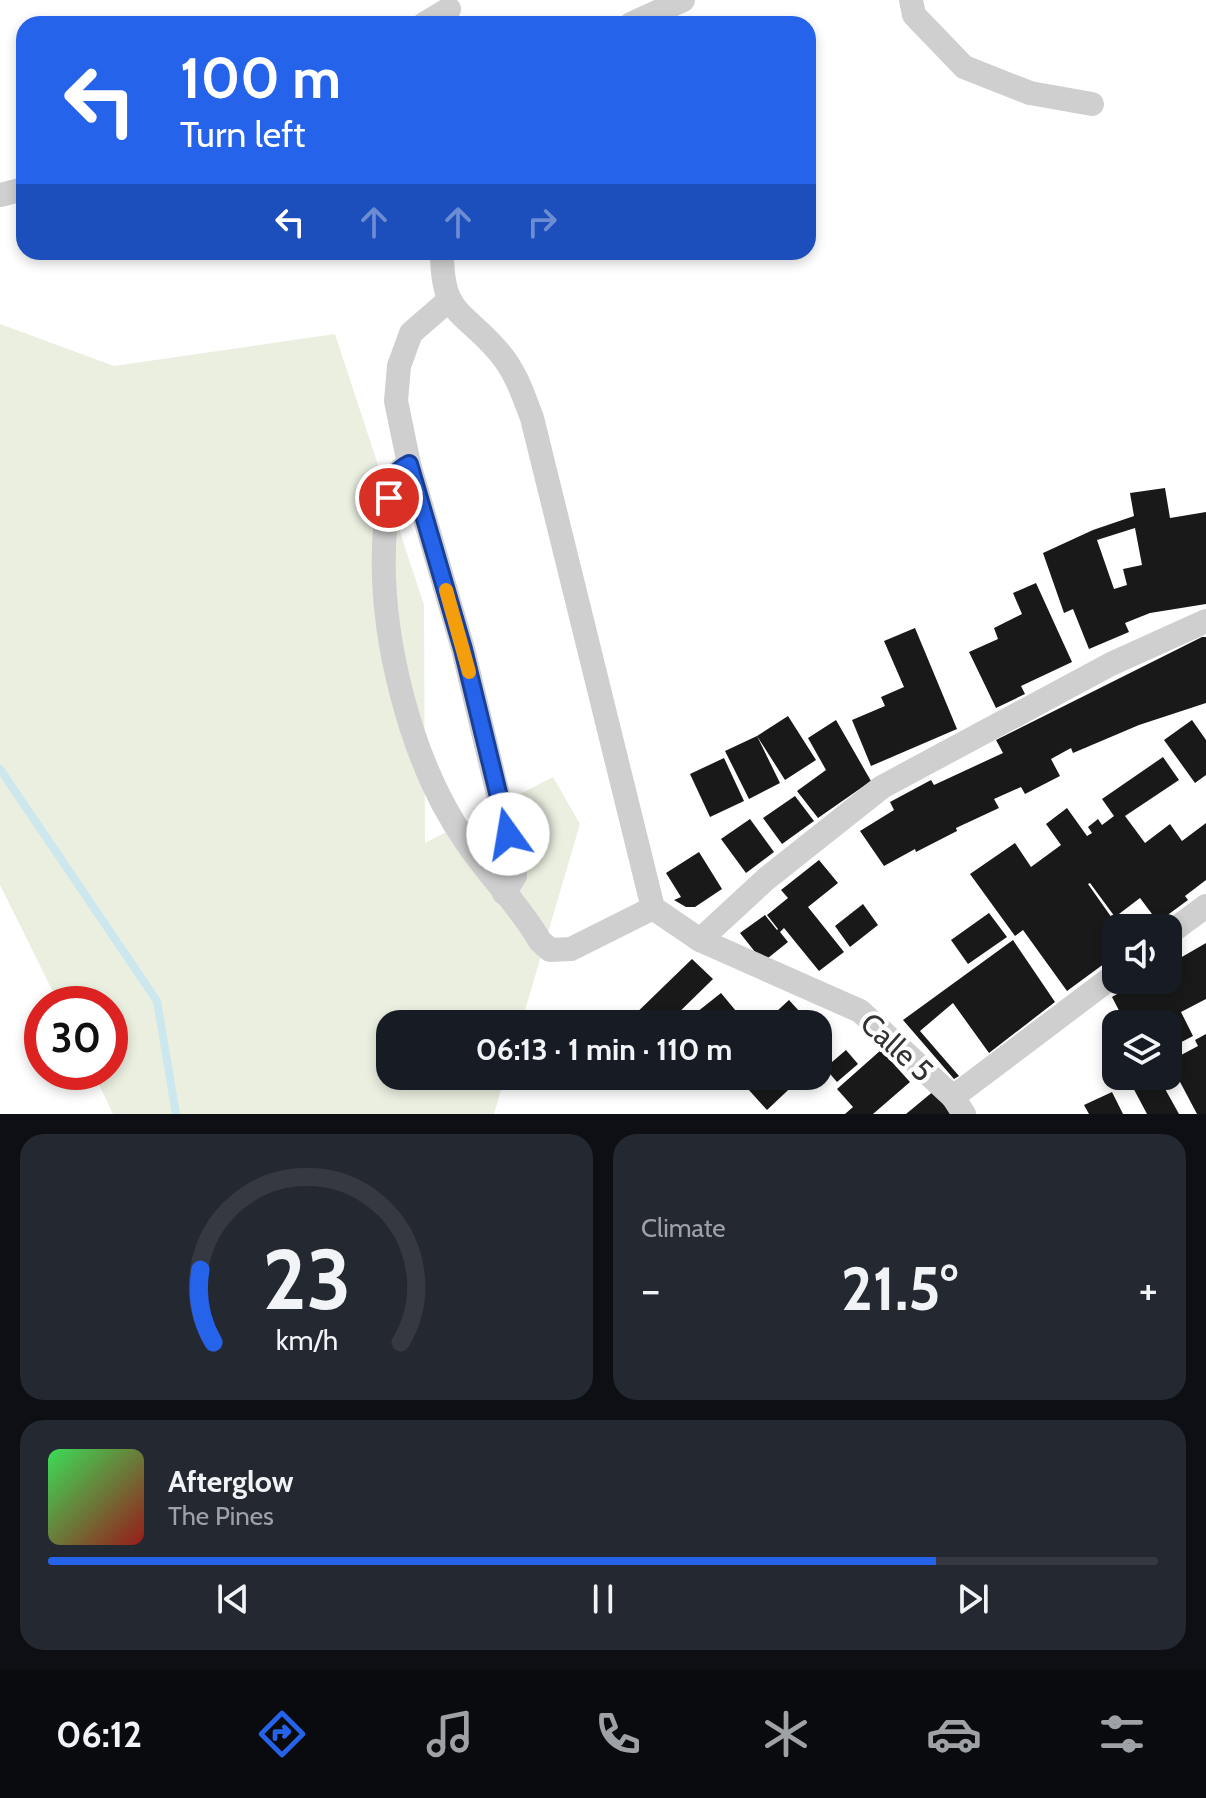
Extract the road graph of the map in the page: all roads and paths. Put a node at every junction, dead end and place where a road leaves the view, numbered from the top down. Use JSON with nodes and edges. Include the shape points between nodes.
{"nodes":[{"id":1,"x":683,"y":0,"type":"edge"},
{"id":2,"x":911,"y":0,"type":"edge"},
{"id":3,"x":648,"y":16,"type":"edge"},
{"id":4,"x":1092,"y":104,"type":"dead end"},
{"id":5,"x":442,"y":260,"type":"edge"},
{"id":6,"x":449,"y":300,"type":"junction"},
{"id":7,"x":409,"y":464,"type":"junction"},
{"id":8,"x":1206,"y":621,"type":"edge"},
{"id":9,"x":504,"y":893,"type":"junction"},
{"id":10,"x":1206,"y":906,"type":"edge"},
{"id":11,"x":653,"y":908,"type":"junction"},
{"id":12,"x":1182,"y":924,"type":"edge"},
{"id":13,"x":695,"y":937,"type":"junction"},
{"id":14,"x":1102,"y":986,"type":"edge"},
{"id":15,"x":958,"y":1106,"type":"edge"}],
"edges":[{"from":1,"to":3,"type":"street"},
{"from":2,"to":4,"type":"street","via":[[914,15],[964,67],[1030,93]]},
{"from":5,"to":6,"type":"street"},
{"from":6,"to":7,"type":"street","via":[[411,333],[399,366],[396,401]]},
{"from":6,"to":11,"type":"street","via":[[498,350],[516,376],[532,418]]},
{"from":7,"to":9,"type":"street","via":[[463,649],[514,861],[515,876]]},
{"from":7,"to":9,"type":"street","via":[[393,480],[383,551],[386,609],[398,672],[432,780],[465,842]]},
{"from":8,"to":13,"type":"street","via":[[1111,664],[882,787]]},
{"from":9,"to":11,"type":"street","via":[[540,941],[558,951]]},
{"from":10,"to":12,"type":"street"},
{"from":11,"to":13,"type":"street","name":"Calle 5"},
{"from":13,"to":15,"type":"street","name":"Calle 5","via":[[860,1011]]},
{"from":14,"to":15,"type":"street"}]}
